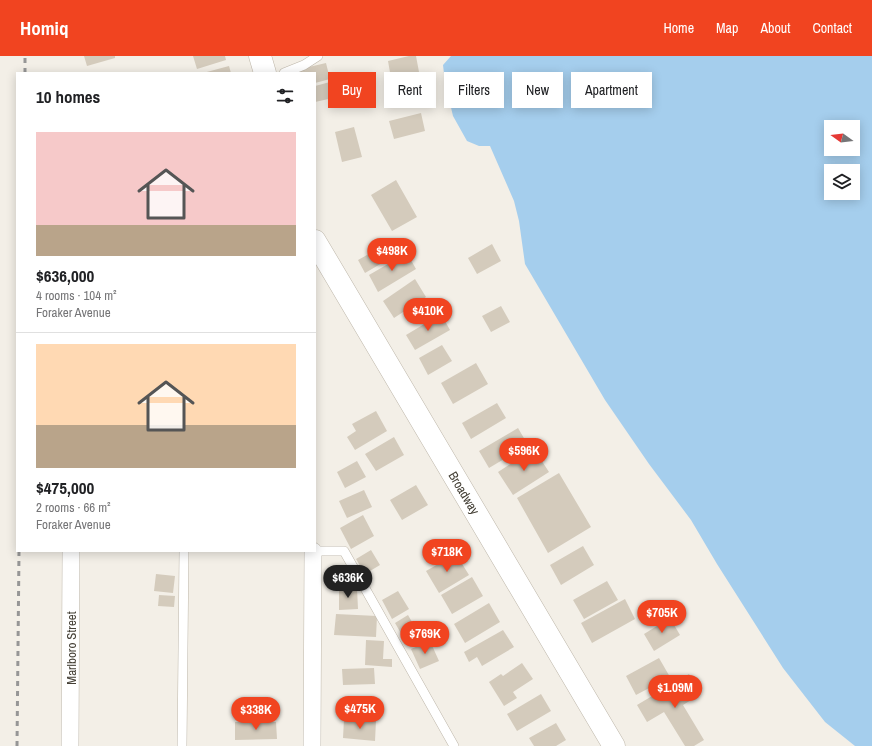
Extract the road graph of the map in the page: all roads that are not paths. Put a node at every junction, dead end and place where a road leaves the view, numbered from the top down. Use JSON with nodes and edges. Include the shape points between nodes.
{"nodes":[{"id":1,"x":260,"y":56,"type":"edge"},
{"id":2,"x":318,"y":56,"type":"edge"},
{"id":3,"x":265,"y":72,"type":"edge"},
{"id":4,"x":287,"y":72,"type":"edge"},
{"id":5,"x":316,"y":243,"type":"edge"},
{"id":6,"x":316,"y":551,"type":"edge"},
{"id":7,"x":71,"y":552,"type":"edge"},
{"id":8,"x":184,"y":552,"type":"edge"},
{"id":9,"x":314,"y":552,"type":"edge"},
{"id":10,"x":70,"y":746,"type":"edge"},
{"id":11,"x":182,"y":746,"type":"edge"},
{"id":12,"x":312,"y":746,"type":"edge"},
{"id":13,"x":454,"y":746,"type":"edge"},
{"id":14,"x":614,"y":746,"type":"edge"}],
"edges":[{"from":1,"to":3,"type":"street"},
{"from":2,"to":4,"type":"lane","via":[[304,66]]},
{"from":5,"to":14,"type":"street","name":"Broadway"},
{"from":6,"to":13,"type":"lane","via":[[344,552]]},
{"from":7,"to":10,"type":"street","name":"Marlboro Street"},
{"from":8,"to":11,"type":"lane"},
{"from":9,"to":12,"type":"street"}]}
